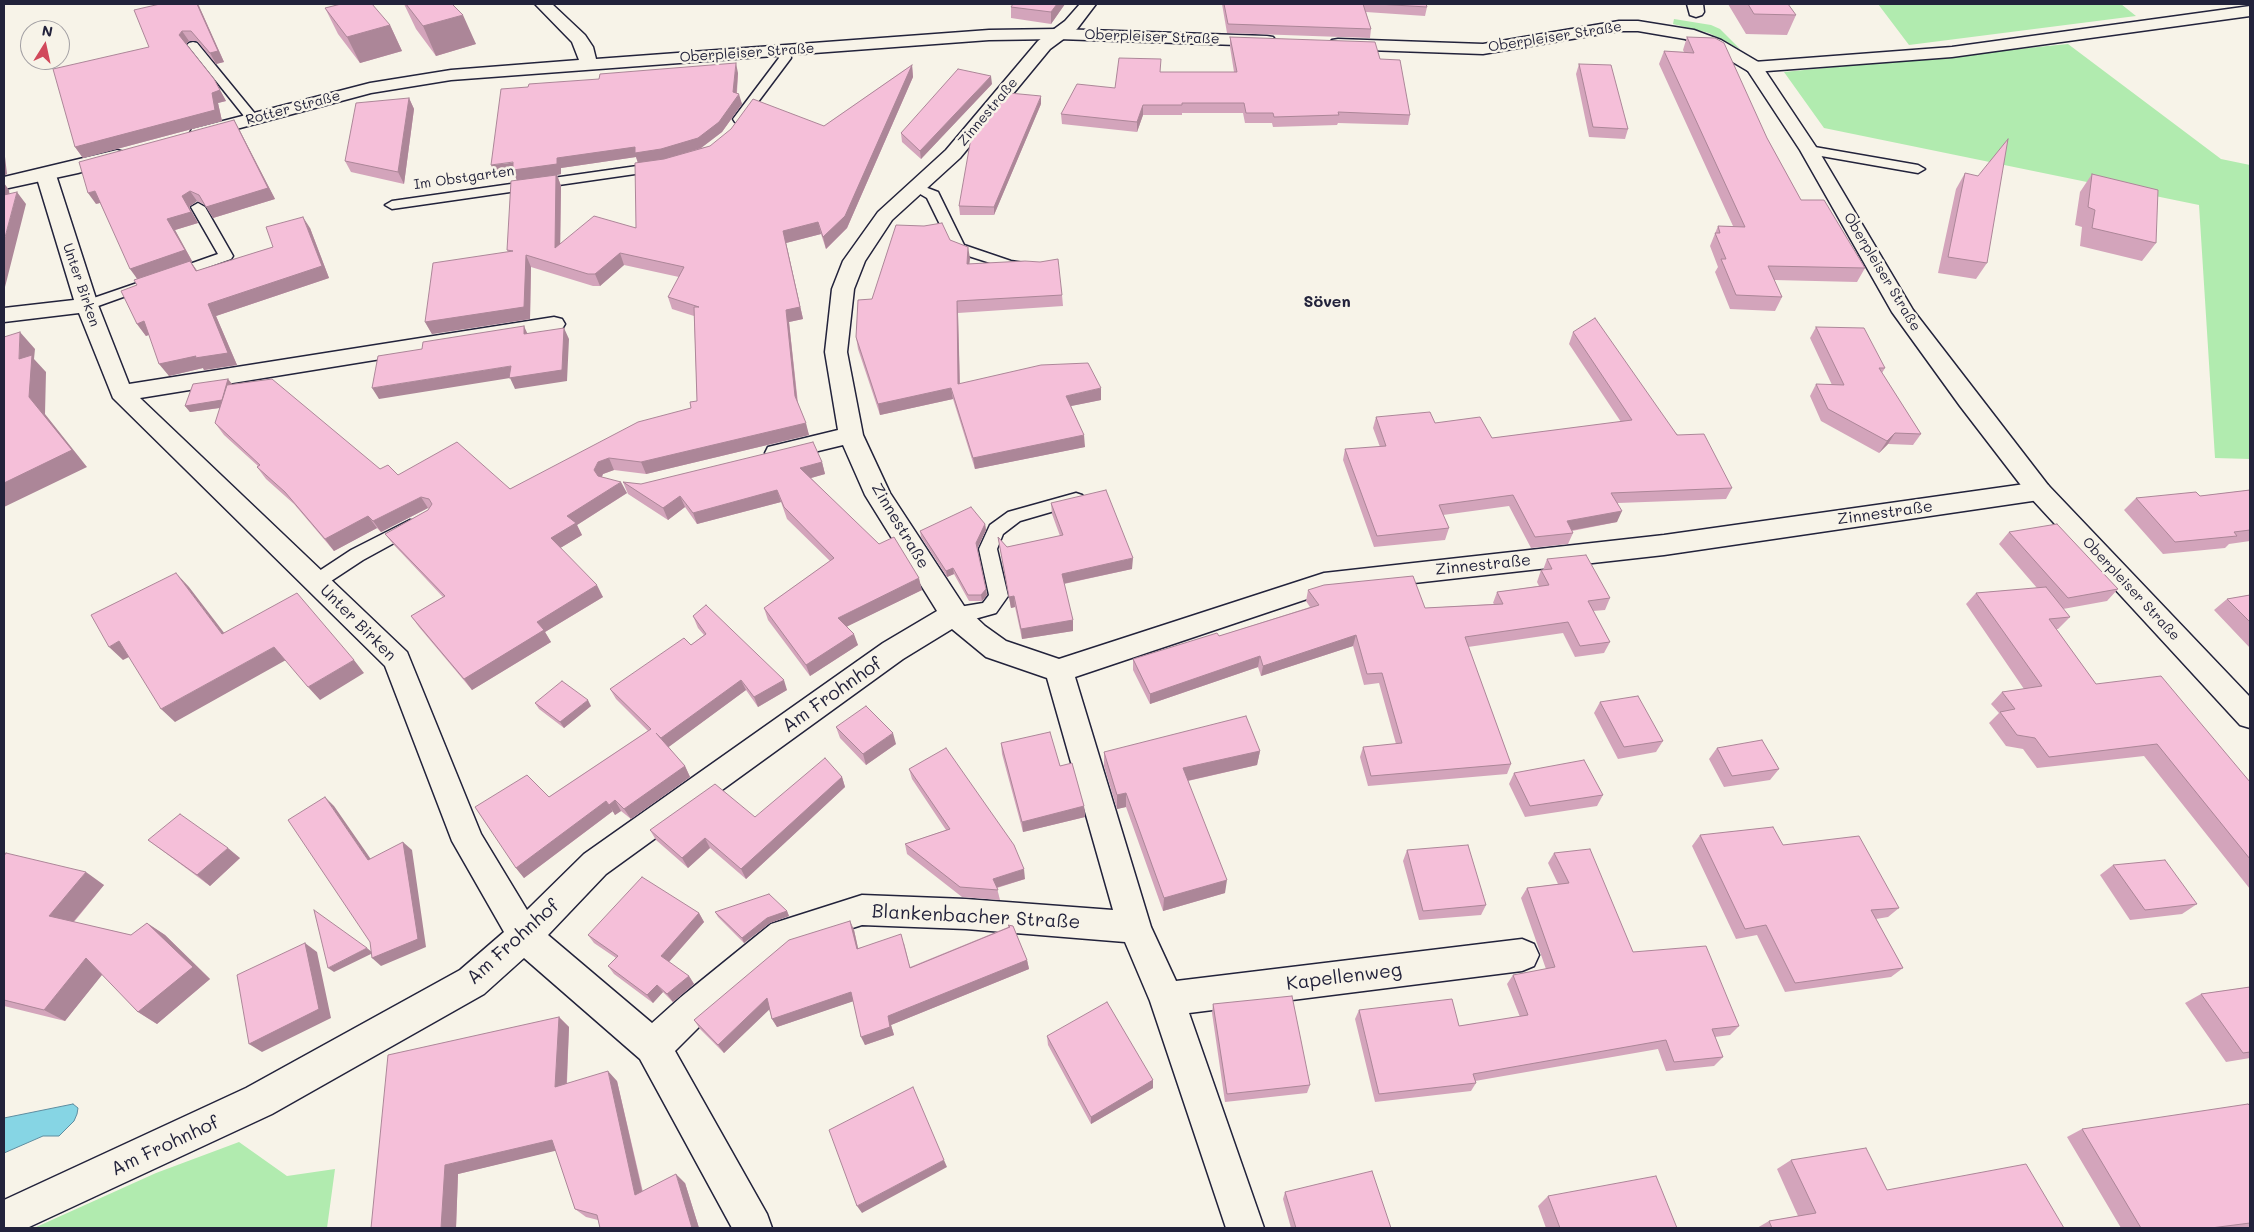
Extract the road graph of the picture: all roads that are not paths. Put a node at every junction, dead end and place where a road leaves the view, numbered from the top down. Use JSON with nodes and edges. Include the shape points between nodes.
{"nodes":[{"id":1,"x":544,"y":4,"type":"edge"},
{"id":2,"x":1088,"y":4,"type":"edge"},
{"id":3,"x":2250,"y":10,"type":"edge"},
{"id":4,"x":1058,"y":34,"type":"junction"},
{"id":5,"x":1284,"y":42,"type":"edge"},
{"id":6,"x":1324,"y":43,"type":"edge"},
{"id":7,"x":193,"y":45,"type":"edge"},
{"id":8,"x":784,"y":50,"type":"junction"},
{"id":9,"x":589,"y":66,"type":"junction"},
{"id":10,"x":1754,"y":68,"type":"junction"},
{"id":11,"x":252,"y":118,"type":"junction"},
{"id":12,"x":733,"y":128,"type":"edge"},
{"id":13,"x":178,"y":139,"type":"edge"},
{"id":14,"x":1810,"y":150,"type":"junction"},
{"id":15,"x":132,"y":152,"type":"edge"},
{"id":16,"x":675,"y":163,"type":"edge"},
{"id":17,"x":1918,"y":169,"type":"dead end"},
{"id":18,"x":46,"y":175,"type":"junction"},
{"id":19,"x":4,"y":183,"type":"edge"},
{"id":20,"x":917,"y":188,"type":"junction"},
{"id":21,"x":392,"y":205,"type":"dead end"},
{"id":22,"x":198,"y":207,"type":"edge"},
{"id":23,"x":1041,"y":268,"type":"edge"},
{"id":24,"x":87,"y":305,"type":"junction"},
{"id":25,"x":4,"y":315,"type":"edge"},
{"id":26,"x":554,"y":324,"type":"dead end"},
{"id":27,"x":121,"y":394,"type":"junction"},
{"id":28,"x":851,"y":435,"type":"junction"},
{"id":29,"x":758,"y":458,"type":"edge"},
{"id":30,"x":2039,"y":491,"type":"junction"},
{"id":31,"x":1090,"y":496,"type":"edge"},
{"id":32,"x":429,"y":516,"type":"edge"},
{"id":33,"x":316,"y":582,"type":"junction"},
{"id":34,"x":954,"y":614,"type":"junction"},
{"id":35,"x":1060,"y":671,"type":"junction"},
{"id":36,"x":2250,"y":716,"type":"edge"},
{"id":37,"x":1135,"y":928,"type":"junction"},
{"id":38,"x":524,"y":936,"type":"junction"},
{"id":39,"x":1522,"y":955,"type":"dead end"},
{"id":40,"x":1167,"y":999,"type":"junction"},
{"id":41,"x":653,"y":1047,"type":"junction"},
{"id":42,"x":4,"y":1219,"type":"edge"},
{"id":43,"x":753,"y":1228,"type":"edge"},
{"id":44,"x":1245,"y":1228,"type":"edge"}],
"edges":[{"from":1,"to":9,"type":"street","via":[[579,39]]},
{"from":2,"to":4,"type":"street","name":"Zinnestraße","via":[[1071,25]]},
{"from":3,"to":10,"type":"street","via":[[1952,52]]},
{"from":4,"to":5,"type":"street","name":"Oberpleiser Straße"},
{"from":4,"to":8,"type":"street","name":"Oberpleiser Straße","via":[[989,35]]},
{"from":4,"to":20,"type":"street","name":"Zinnestraße","via":[[1044,45],[952,154]]},
{"from":6,"to":10,"type":"street","name":"Oberpleiser Straße","via":[[1482,48],[1619,26],[1638,26],[1688,34],[1715,44]]},
{"from":7,"to":11,"type":"lane"},
{"from":8,"to":9,"type":"street","name":"Oberpleiser Straße"},
{"from":8,"to":12,"type":"lane","via":[[784,58]]},
{"from":9,"to":11,"type":"street","name":"Rotter Straße","via":[[411,80]]},
{"from":10,"to":14,"type":"street","name":"Oberpleiser Straße"},
{"from":11,"to":13,"type":"street","name":"Rotter Straße"},
{"from":14,"to":17,"type":"lane"},
{"from":14,"to":30,"type":"street","name":"Oberpleiser Straße","via":[[1903,312]]},
{"from":15,"to":18,"type":"street"},
{"from":16,"to":21,"type":"lane","name":"Im Obstgarten"},
{"from":18,"to":19,"type":"street"},
{"from":18,"to":24,"type":"street","name":"Unter Birken"},
{"from":20,"to":23,"type":"lane","via":[[932,195],[958,248],[1009,265]]},
{"from":20,"to":28,"type":"street","name":"Zinnestraße","via":[[885,216],[854,261],[843,289],[836,352]]},
{"from":22,"to":24,"type":"lane","via":[[226,256]]},
{"from":24,"to":25,"type":"street"},
{"from":24,"to":27,"type":"street","name":"Unter Birken"},
{"from":26,"to":27,"type":"street"},
{"from":27,"to":33,"type":"street","name":"Unter Birken"},
{"from":28,"to":29,"type":"street"},
{"from":28,"to":34,"type":"street","name":"Zinnestraße","via":[[878,495]]},
{"from":30,"to":35,"type":"street","name":"Zinnestraße","via":[[1664,545],[1324,583]]},
{"from":30,"to":36,"type":"street","name":"Oberpleiser Straße"},
{"from":31,"to":34,"type":"lane","via":[[1014,516],[996,530],[988,549],[999,596],[989,608]]},
{"from":32,"to":33,"type":"lane","via":[[357,555]]},
{"from":33,"to":38,"type":"street","name":"Unter Birken","via":[[397,660],[468,842]]},
{"from":34,"to":35,"type":"street","name":"Zinnestraße","via":[[996,649]]},
{"from":34,"to":38,"type":"street","name":"Am Frohnhof","via":[[893,651],[595,864]]},
{"from":35,"to":37,"type":"street"},
{"from":37,"to":40,"type":"street"},
{"from":37,"to":41,"type":"street","name":"Blankenbacher Straße","via":[[966,914],[862,910],[783,935],[693,1008]]},
{"from":38,"to":41,"type":"street"},
{"from":38,"to":42,"type":"street","name":"Am Frohnhof","via":[[472,982],[259,1101]]},
{"from":39,"to":40,"type":"street","name":"Kapellenweg"},
{"from":40,"to":44,"type":"street"},
{"from":41,"to":43,"type":"street"}]}
